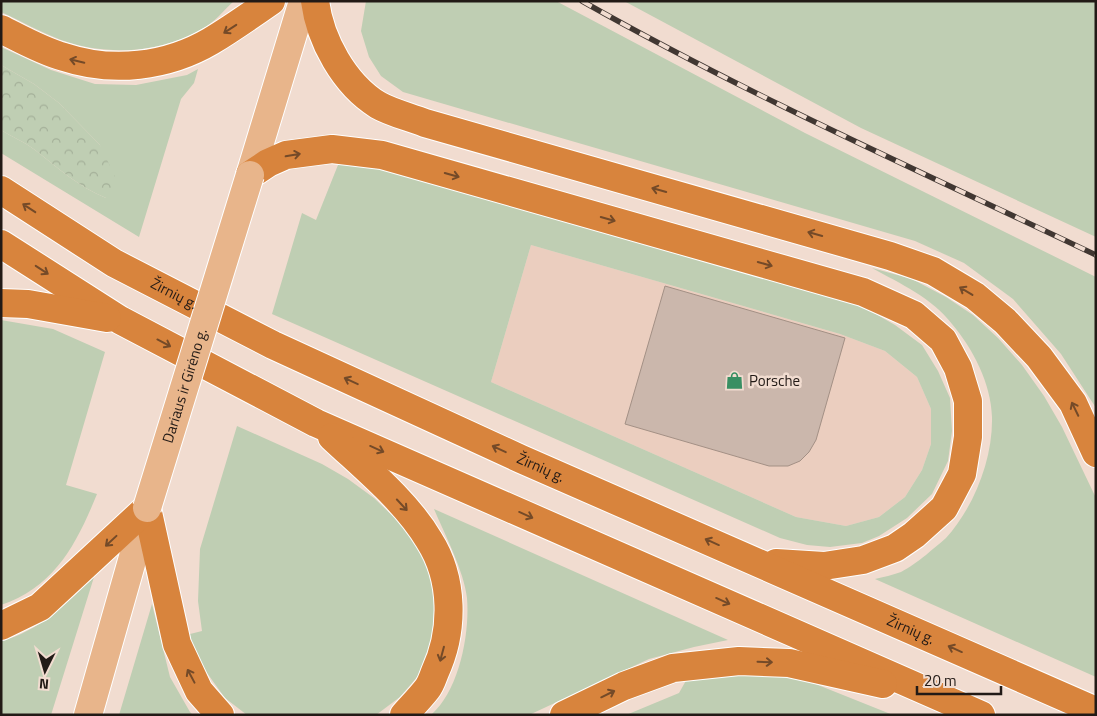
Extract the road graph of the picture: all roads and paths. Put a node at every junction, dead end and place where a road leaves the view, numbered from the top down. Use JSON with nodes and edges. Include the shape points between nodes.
{"nodes":[{"id":1,"x":271,"y":1,"type":"edge"},
{"id":2,"x":303,"y":1,"type":"edge"},
{"id":3,"x":315,"y":1,"type":"edge"},
{"id":4,"x":1,"y":29,"type":"edge"},
{"id":5,"x":250,"y":175,"type":"junction"},
{"id":6,"x":1,"y":190,"type":"edge"},
{"id":7,"x":1,"y":244,"type":"edge"},
{"id":8,"x":1,"y":303,"type":"edge"},
{"id":9,"x":120,"y":320,"type":"junction"},
{"id":10,"x":316,"y":423,"type":"junction"},
{"id":11,"x":1096,"y":454,"type":"edge"},
{"id":12,"x":147,"y":508,"type":"junction"},
{"id":13,"x":757,"y":562,"type":"junction"},
{"id":14,"x":1,"y":626,"type":"edge"},
{"id":15,"x":948,"y":700,"type":"junction"},
{"id":16,"x":1096,"y":711,"type":"edge"},
{"id":17,"x":88,"y":715,"type":"edge"},
{"id":18,"x":220,"y":715,"type":"edge"},
{"id":19,"x":404,"y":715,"type":"edge"},
{"id":20,"x":564,"y":715,"type":"edge"},
{"id":21,"x":981,"y":715,"type":"edge"}],
"edges":[{"from":1,"to":4,"type":"highway","one_way":true,"via":[[209,42],[171,58],[134,66],[97,65],[63,57]]},
{"from":2,"to":5,"type":"main road","name":"Dariaus ir Girėno g."},
{"from":11,"to":3,"type":"highway","one_way":true,"via":[[1073,404],[1039,357],[1005,321],[975,296],[933,271],[425,123],[378,105],[356,87],[332,54],[322,32]]},
{"from":5,"to":12,"type":"main road","name":"Dariaus ir Girėno g.","bridge":true},
{"from":5,"to":13,"type":"highway","one_way":true,"via":[[286,155],[332,149],[382,155],[863,292],[914,315],[943,340],[958,368],[968,401],[968,437],[962,474],[944,508],[895,548],[863,560],[824,566]]},
{"from":13,"to":6,"type":"highway","name":"Žirnių g.","one_way":true,"via":[[521,459],[273,345],[114,263]]},
{"from":7,"to":9,"type":"highway","one_way":true},
{"from":8,"to":9,"type":"highway","via":[[28,304]]},
{"from":9,"to":10,"type":"highway","one_way":true},
{"from":10,"to":15,"type":"highway","one_way":true},
{"from":10,"to":19,"type":"highway","one_way":true,"via":[[408,512],[430,540],[442,568],[450,612],[442,657],[428,688]]},
{"from":12,"to":14,"type":"highway","one_way":true,"via":[[40,607]]},
{"from":12,"to":17,"type":"main road","name":"Dariaus ir Girėno g."},
{"from":18,"to":12,"type":"highway","one_way":true,"via":[[199,691],[177,644]]},
{"from":16,"to":13,"type":"highway","name":"Žirnių g.","one_way":true},
{"from":20,"to":15,"type":"highway","one_way":true,"via":[[624,686],[673,668],[739,661],[789,663]]},
{"from":15,"to":21,"type":"highway"}]}
